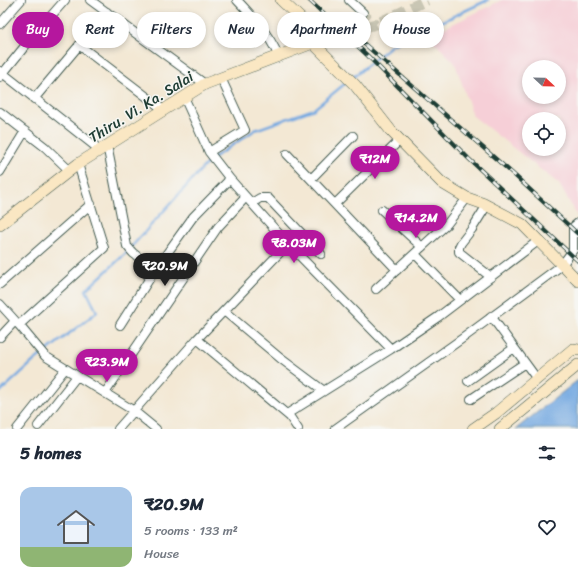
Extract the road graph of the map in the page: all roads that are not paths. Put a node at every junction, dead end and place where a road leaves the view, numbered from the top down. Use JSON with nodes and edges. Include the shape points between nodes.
{"nodes":[{"id":1,"x":21,"y":0,"type":"edge"},
{"id":2,"x":65,"y":0,"type":"edge"},
{"id":3,"x":90,"y":0,"type":"edge"},
{"id":4,"x":237,"y":0,"type":"edge"},
{"id":5,"x":281,"y":0,"type":"edge"},
{"id":6,"x":349,"y":0,"type":"edge"},
{"id":7,"x":107,"y":12,"type":"edge"},
{"id":8,"x":292,"y":12,"type":"edge"},
{"id":9,"x":362,"y":12,"type":"tunnel mouth"},
{"id":10,"x":0,"y":24,"type":"edge"},
{"id":11,"x":129,"y":28,"type":"edge"},
{"id":12,"x":76,"y":48,"type":"edge"},
{"id":13,"x":83,"y":48,"type":"edge"},
{"id":14,"x":293,"y":48,"type":"edge"},
{"id":15,"x":323,"y":48,"type":"edge"},
{"id":16,"x":278,"y":55,"type":"junction"},
{"id":17,"x":1,"y":74,"type":"edge"},
{"id":18,"x":221,"y":78,"type":"junction"},
{"id":19,"x":205,"y":84,"type":"junction"},
{"id":20,"x":184,"y":98,"type":"junction"},
{"id":21,"x":34,"y":99,"type":"junction"},
{"id":22,"x":164,"y":110,"type":"junction"},
{"id":23,"x":0,"y":112,"type":"edge"},
{"id":24,"x":24,"y":131,"type":"junction"},
{"id":25,"x":353,"y":136,"type":"dead end"},
{"id":26,"x":400,"y":140,"type":"junction"},
{"id":27,"x":104,"y":148,"type":"junction"},
{"id":28,"x":209,"y":152,"type":"junction"},
{"id":29,"x":287,"y":154,"type":"dead end"},
{"id":30,"x":74,"y":167,"type":"junction"},
{"id":31,"x":0,"y":172,"type":"edge"},
{"id":32,"x":230,"y":179,"type":"junction"},
{"id":33,"x":311,"y":179,"type":"junction"},
{"id":34,"x":467,"y":198,"type":"junction"},
{"id":35,"x":249,"y":200,"type":"junction"},
{"id":36,"x":91,"y":204,"type":"junction"},
{"id":37,"x":335,"y":204,"type":"junction"},
{"id":38,"x":487,"y":205,"type":"junction"},
{"id":39,"x":382,"y":210,"type":"dead end"},
{"id":40,"x":578,"y":223,"type":"edge"},
{"id":41,"x":0,"y":225,"type":"edge"},
{"id":42,"x":538,"y":241,"type":"junction"},
{"id":43,"x":288,"y":244,"type":"junction"},
{"id":44,"x":422,"y":247,"type":"junction"},
{"id":45,"x":321,"y":254,"type":"dead end"},
{"id":46,"x":415,"y":254,"type":"junction"},
{"id":47,"x":562,"y":265,"type":"junction"},
{"id":48,"x":155,"y":270,"type":"junction"},
{"id":49,"x":397,"y":270,"type":"junction"},
{"id":50,"x":491,"y":277,"type":"junction"},
{"id":51,"x":578,"y":281,"type":"edge"},
{"id":52,"x":0,"y":284,"type":"edge"},
{"id":53,"x":376,"y":289,"type":"dead end"},
{"id":54,"x":460,"y":300,"type":"junction"},
{"id":55,"x":0,"y":304,"type":"edge"},
{"id":56,"x":224,"y":311,"type":"junction"},
{"id":57,"x":491,"y":316,"type":"junction"},
{"id":58,"x":17,"y":323,"type":"junction"},
{"id":59,"x":120,"y":325,"type":"dead end"},
{"id":60,"x":0,"y":338,"type":"edge"},
{"id":61,"x":197,"y":339,"type":"junction"},
{"id":62,"x":514,"y":348,"type":"junction"},
{"id":63,"x":391,"y":349,"type":"junction"},
{"id":64,"x":578,"y":350,"type":"edge"},
{"id":65,"x":525,"y":363,"type":"junction"},
{"id":66,"x":578,"y":365,"type":"edge"},
{"id":67,"x":65,"y":369,"type":"junction"},
{"id":68,"x":77,"y":376,"type":"junction"},
{"id":69,"x":537,"y":379,"type":"junction"},
{"id":70,"x":468,"y":381,"type":"dead end"},
{"id":71,"x":324,"y":391,"type":"junction"},
{"id":72,"x":105,"y":394,"type":"junction"},
{"id":73,"x":471,"y":399,"type":"dead end"},
{"id":74,"x":134,"y":411,"type":"junction"},
{"id":75,"x":287,"y":414,"type":"junction"},
{"id":76,"x":38,"y":426,"type":"dead end"},
{"id":77,"x":17,"y":429,"type":"edge"},
{"id":78,"x":118,"y":429,"type":"edge"},
{"id":79,"x":156,"y":429,"type":"edge"},
{"id":80,"x":298,"y":429,"type":"edge"},
{"id":81,"x":335,"y":429,"type":"edge"},
{"id":82,"x":473,"y":429,"type":"edge"},
{"id":83,"x":500,"y":429,"type":"edge"}],
"edges":[{"from":1,"to":10,"type":"street"},
{"from":2,"to":17,"type":"street"},
{"from":3,"to":7,"type":"street"},
{"from":4,"to":16,"type":"street","via":[[266,34]]},
{"from":5,"to":8,"type":"street"},
{"from":6,"to":9,"type":"street"},
{"from":11,"to":19,"type":"street"},
{"from":12,"to":21,"type":"street"},
{"from":13,"to":22,"type":"street"},
{"from":14,"to":16,"type":"street","name":"Thiru. Vi. Ka. Salai"},
{"from":15,"to":26,"type":"street"},
{"from":16,"to":18,"type":"street","name":"Thiru. Vi. Ka. Salai"},
{"from":17,"to":21,"type":"street"},
{"from":18,"to":19,"type":"street","name":"Thiru. Vi. Ka. Salai"},
{"from":18,"to":28,"type":"street","via":[[245,130]]},
{"from":19,"to":20,"type":"street","name":"Thiru. Vi. Ka. Salai"},
{"from":20,"to":22,"type":"street","name":"Thiru. Vi. Ka. Salai"},
{"from":20,"to":28,"type":"street"},
{"from":21,"to":27,"type":"street"},
{"from":22,"to":27,"type":"street","name":"Thiru. Vi. Ka. Salai"},
{"from":23,"to":24,"type":"street"},
{"from":24,"to":30,"type":"street"},
{"from":24,"to":31,"type":"street"},
{"from":25,"to":33,"type":"street"},
{"from":26,"to":34,"type":"street","via":[[442,183]]},
{"from":26,"to":37,"type":"street"},
{"from":27,"to":30,"type":"street","name":"Thiru. Vi. Ka. Salai"},
{"from":27,"to":48,"type":"street","via":[[128,246]]},
{"from":28,"to":32,"type":"street"},
{"from":29,"to":33,"type":"street"},
{"from":30,"to":36,"type":"street"},
{"from":30,"to":41,"type":"street","name":"Thiru. Vi. Ka. Salai"},
{"from":32,"to":35,"type":"street"},
{"from":32,"to":48,"type":"street","via":[[193,216]]},
{"from":33,"to":37,"type":"street"},
{"from":34,"to":38,"type":"street"},
{"from":34,"to":44,"type":"street","via":[[447,224]]},
{"from":35,"to":43,"type":"street"},
{"from":35,"to":45,"type":"street","via":[[268,198]]},
{"from":35,"to":72,"type":"street","via":[[214,233]]},
{"from":36,"to":52,"type":"street"},
{"from":36,"to":58,"type":"street","via":[[104,248]]},
{"from":37,"to":49,"type":"street"},
{"from":38,"to":42,"type":"street","via":[[522,224]]},
{"from":38,"to":50,"type":"street","via":[[461,243],[459,252]]},
{"from":39,"to":44,"type":"street"},
{"from":40,"to":47,"type":"street","via":[[573,226],[573,250]]},
{"from":42,"to":47,"type":"street"},
{"from":42,"to":50,"type":"street"},
{"from":43,"to":56,"type":"street"},
{"from":43,"to":63,"type":"street"},
{"from":44,"to":46,"type":"street"},
{"from":46,"to":49,"type":"street"},
{"from":46,"to":54,"type":"street"},
{"from":47,"to":51,"type":"street"},
{"from":47,"to":57,"type":"street"},
{"from":48,"to":59,"type":"street"},
{"from":49,"to":53,"type":"street"},
{"from":50,"to":54,"type":"street"},
{"from":54,"to":63,"type":"street"},
{"from":55,"to":58,"type":"street"},
{"from":56,"to":61,"type":"street"},
{"from":56,"to":71,"type":"street"},
{"from":57,"to":62,"type":"street"},
{"from":57,"to":81,"type":"street"},
{"from":58,"to":60,"type":"street"},
{"from":58,"to":67,"type":"street","via":[[42,354]]},
{"from":61,"to":74,"type":"street"},
{"from":61,"to":75,"type":"street"},
{"from":62,"to":65,"type":"street"},
{"from":62,"to":70,"type":"street"},
{"from":63,"to":71,"type":"street"},
{"from":64,"to":69,"type":"street","via":[[573,349]]},
{"from":65,"to":69,"type":"street"},
{"from":65,"to":73,"type":"street"},
{"from":66,"to":83,"type":"street"},
{"from":67,"to":68,"type":"street"},
{"from":67,"to":77,"type":"street"},
{"from":68,"to":72,"type":"street"},
{"from":68,"to":76,"type":"street"},
{"from":69,"to":82,"type":"street"},
{"from":71,"to":75,"type":"street"},
{"from":72,"to":74,"type":"street"},
{"from":74,"to":78,"type":"street"},
{"from":74,"to":79,"type":"street"},
{"from":75,"to":80,"type":"street"}]}
